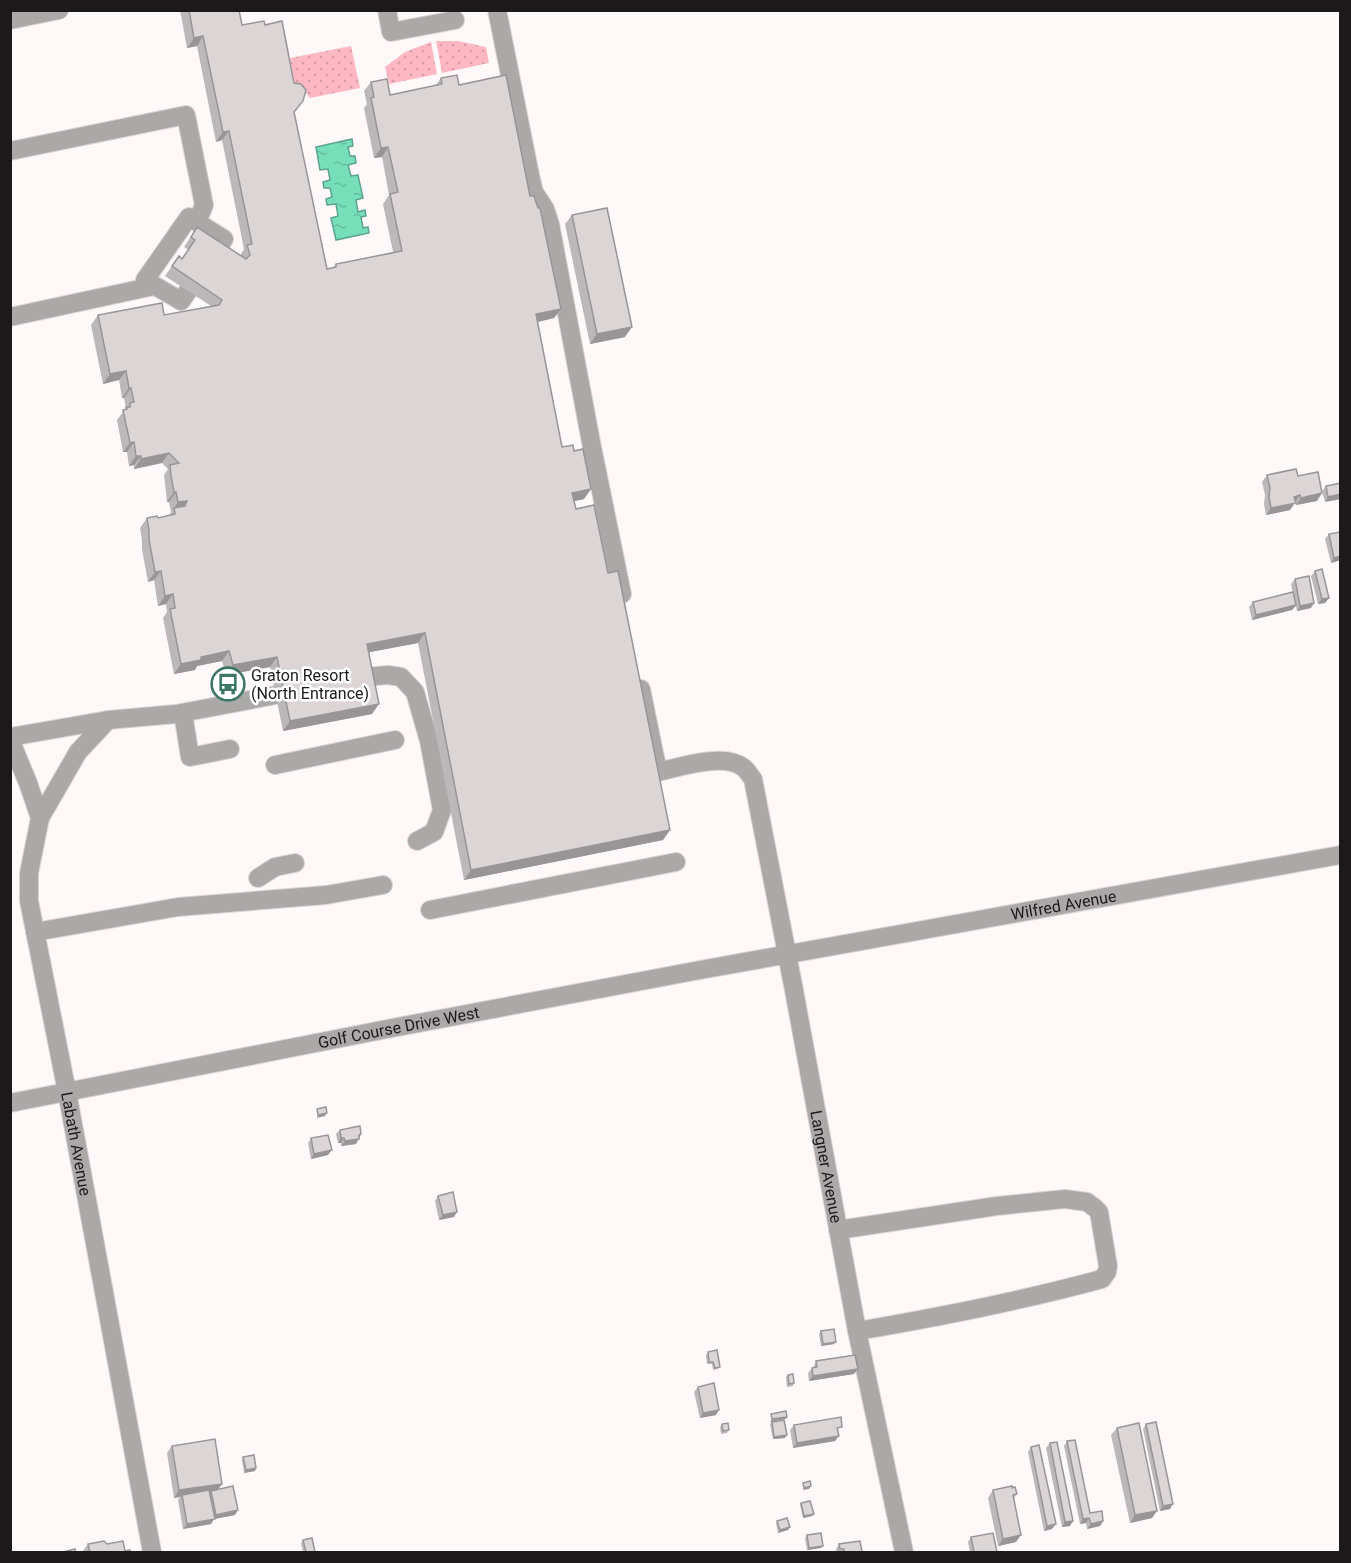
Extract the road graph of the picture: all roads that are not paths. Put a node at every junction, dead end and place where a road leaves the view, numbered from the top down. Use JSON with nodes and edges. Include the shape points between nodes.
{"nodes":[{"id":1,"x":59,"y":10,"type":"edge"},
{"id":2,"x":387,"y":10,"type":"edge"},
{"id":3,"x":497,"y":10,"type":"edge"},
{"id":4,"x":10,"y":20,"type":"edge"},
{"id":5,"x":454,"y":20,"type":"dead end"},
{"id":6,"x":10,"y":151,"type":"edge"},
{"id":7,"x":197,"y":222,"type":"junction"},
{"id":8,"x":214,"y":253,"type":"edge"},
{"id":9,"x":154,"y":286,"type":"junction"},
{"id":10,"x":188,"y":291,"type":"edge"},
{"id":11,"x":10,"y":317,"type":"edge"},
{"id":12,"x":625,"y":613,"type":"edge"},
{"id":13,"x":637,"y":669,"type":"edge"},
{"id":14,"x":364,"y":677,"type":"edge"},
{"id":15,"x":276,"y":695,"type":"dead end"},
{"id":16,"x":183,"y":713,"type":"junction"},
{"id":17,"x":108,"y":720,"type":"junction"},
{"id":18,"x":10,"y":738,"type":"edge"},
{"id":19,"x":395,"y":740,"type":"dead end"},
{"id":20,"x":231,"y":749,"type":"dead end"},
{"id":21,"x":274,"y":765,"type":"dead end"},
{"id":22,"x":40,"y":818,"type":"junction"},
{"id":23,"x":417,"y":841,"type":"dead end"},
{"id":24,"x":1341,"y":855,"type":"edge"},
{"id":25,"x":676,"y":862,"type":"dead end"},
{"id":26,"x":295,"y":863,"type":"dead end"},
{"id":27,"x":258,"y":878,"type":"dead end"},
{"id":28,"x":383,"y":885,"type":"dead end"},
{"id":29,"x":430,"y":910,"type":"dead end"},
{"id":30,"x":35,"y":932,"type":"junction"},
{"id":31,"x":788,"y":954,"type":"junction"},
{"id":32,"x":67,"y":1092,"type":"junction"},
{"id":33,"x":10,"y":1103,"type":"edge"},
{"id":34,"x":838,"y":1230,"type":"junction"},
{"id":35,"x":857,"y":1331,"type":"junction"},
{"id":36,"x":152,"y":1552,"type":"edge"},
{"id":37,"x":904,"y":1552,"type":"edge"}],
"edges":[{"from":1,"to":4,"type":"street"},
{"from":2,"to":5,"type":"street","via":[[392,32]]},
{"from":3,"to":12,"type":"street","via":[[534,192],[550,224]]},
{"from":6,"to":7,"type":"street","via":[[186,115],[204,206]]},
{"from":7,"to":8,"type":"street","via":[[224,239]]},
{"from":7,"to":9,"type":"street","via":[[189,217],[144,279]]},
{"from":9,"to":10,"type":"street","via":[[181,301]]},
{"from":9,"to":11,"type":"street"},
{"from":13,"to":31,"type":"street","name":"Langner Avenue","via":[[658,772],[726,760],[744,767],[753,779]]},
{"from":14,"to":23,"type":"street","via":[[400,677],[419,702],[442,810],[434,832]]},
{"from":15,"to":16,"type":"street"},
{"from":16,"to":17,"type":"street"},
{"from":16,"to":20,"type":"street","via":[[190,756]]},
{"from":17,"to":18,"type":"street"},
{"from":17,"to":22,"type":"street","via":[[78,752]]},
{"from":18,"to":22,"type":"street"},
{"from":19,"to":21,"type":"street"},
{"from":22,"to":30,"type":"street","name":"Labath Avenue","via":[[29,873]]},
{"from":24,"to":31,"type":"street","name":"Wilfred Avenue"},
{"from":25,"to":29,"type":"street"},
{"from":26,"to":27,"type":"street","via":[[274,867]]},
{"from":28,"to":30,"type":"street","via":[[326,895],[178,907]]},
{"from":30,"to":32,"type":"street","name":"Labath Avenue"},
{"from":31,"to":32,"type":"street","name":"Golf Course Drive West"},
{"from":31,"to":34,"type":"street","name":"Langner Avenue"},
{"from":32,"to":33,"type":"street","name":"Golf Course Drive West"},
{"from":32,"to":36,"type":"street","name":"Labath Avenue"},
{"from":34,"to":35,"type":"street","name":"Langner Avenue"},
{"from":34,"to":35,"type":"street","via":[[1065,1199],[1087,1202],[1098,1212],[1108,1257],[1108,1270],[1102,1279],[981,1308]]},
{"from":35,"to":37,"type":"street","name":"Langner Avenue"}]}
